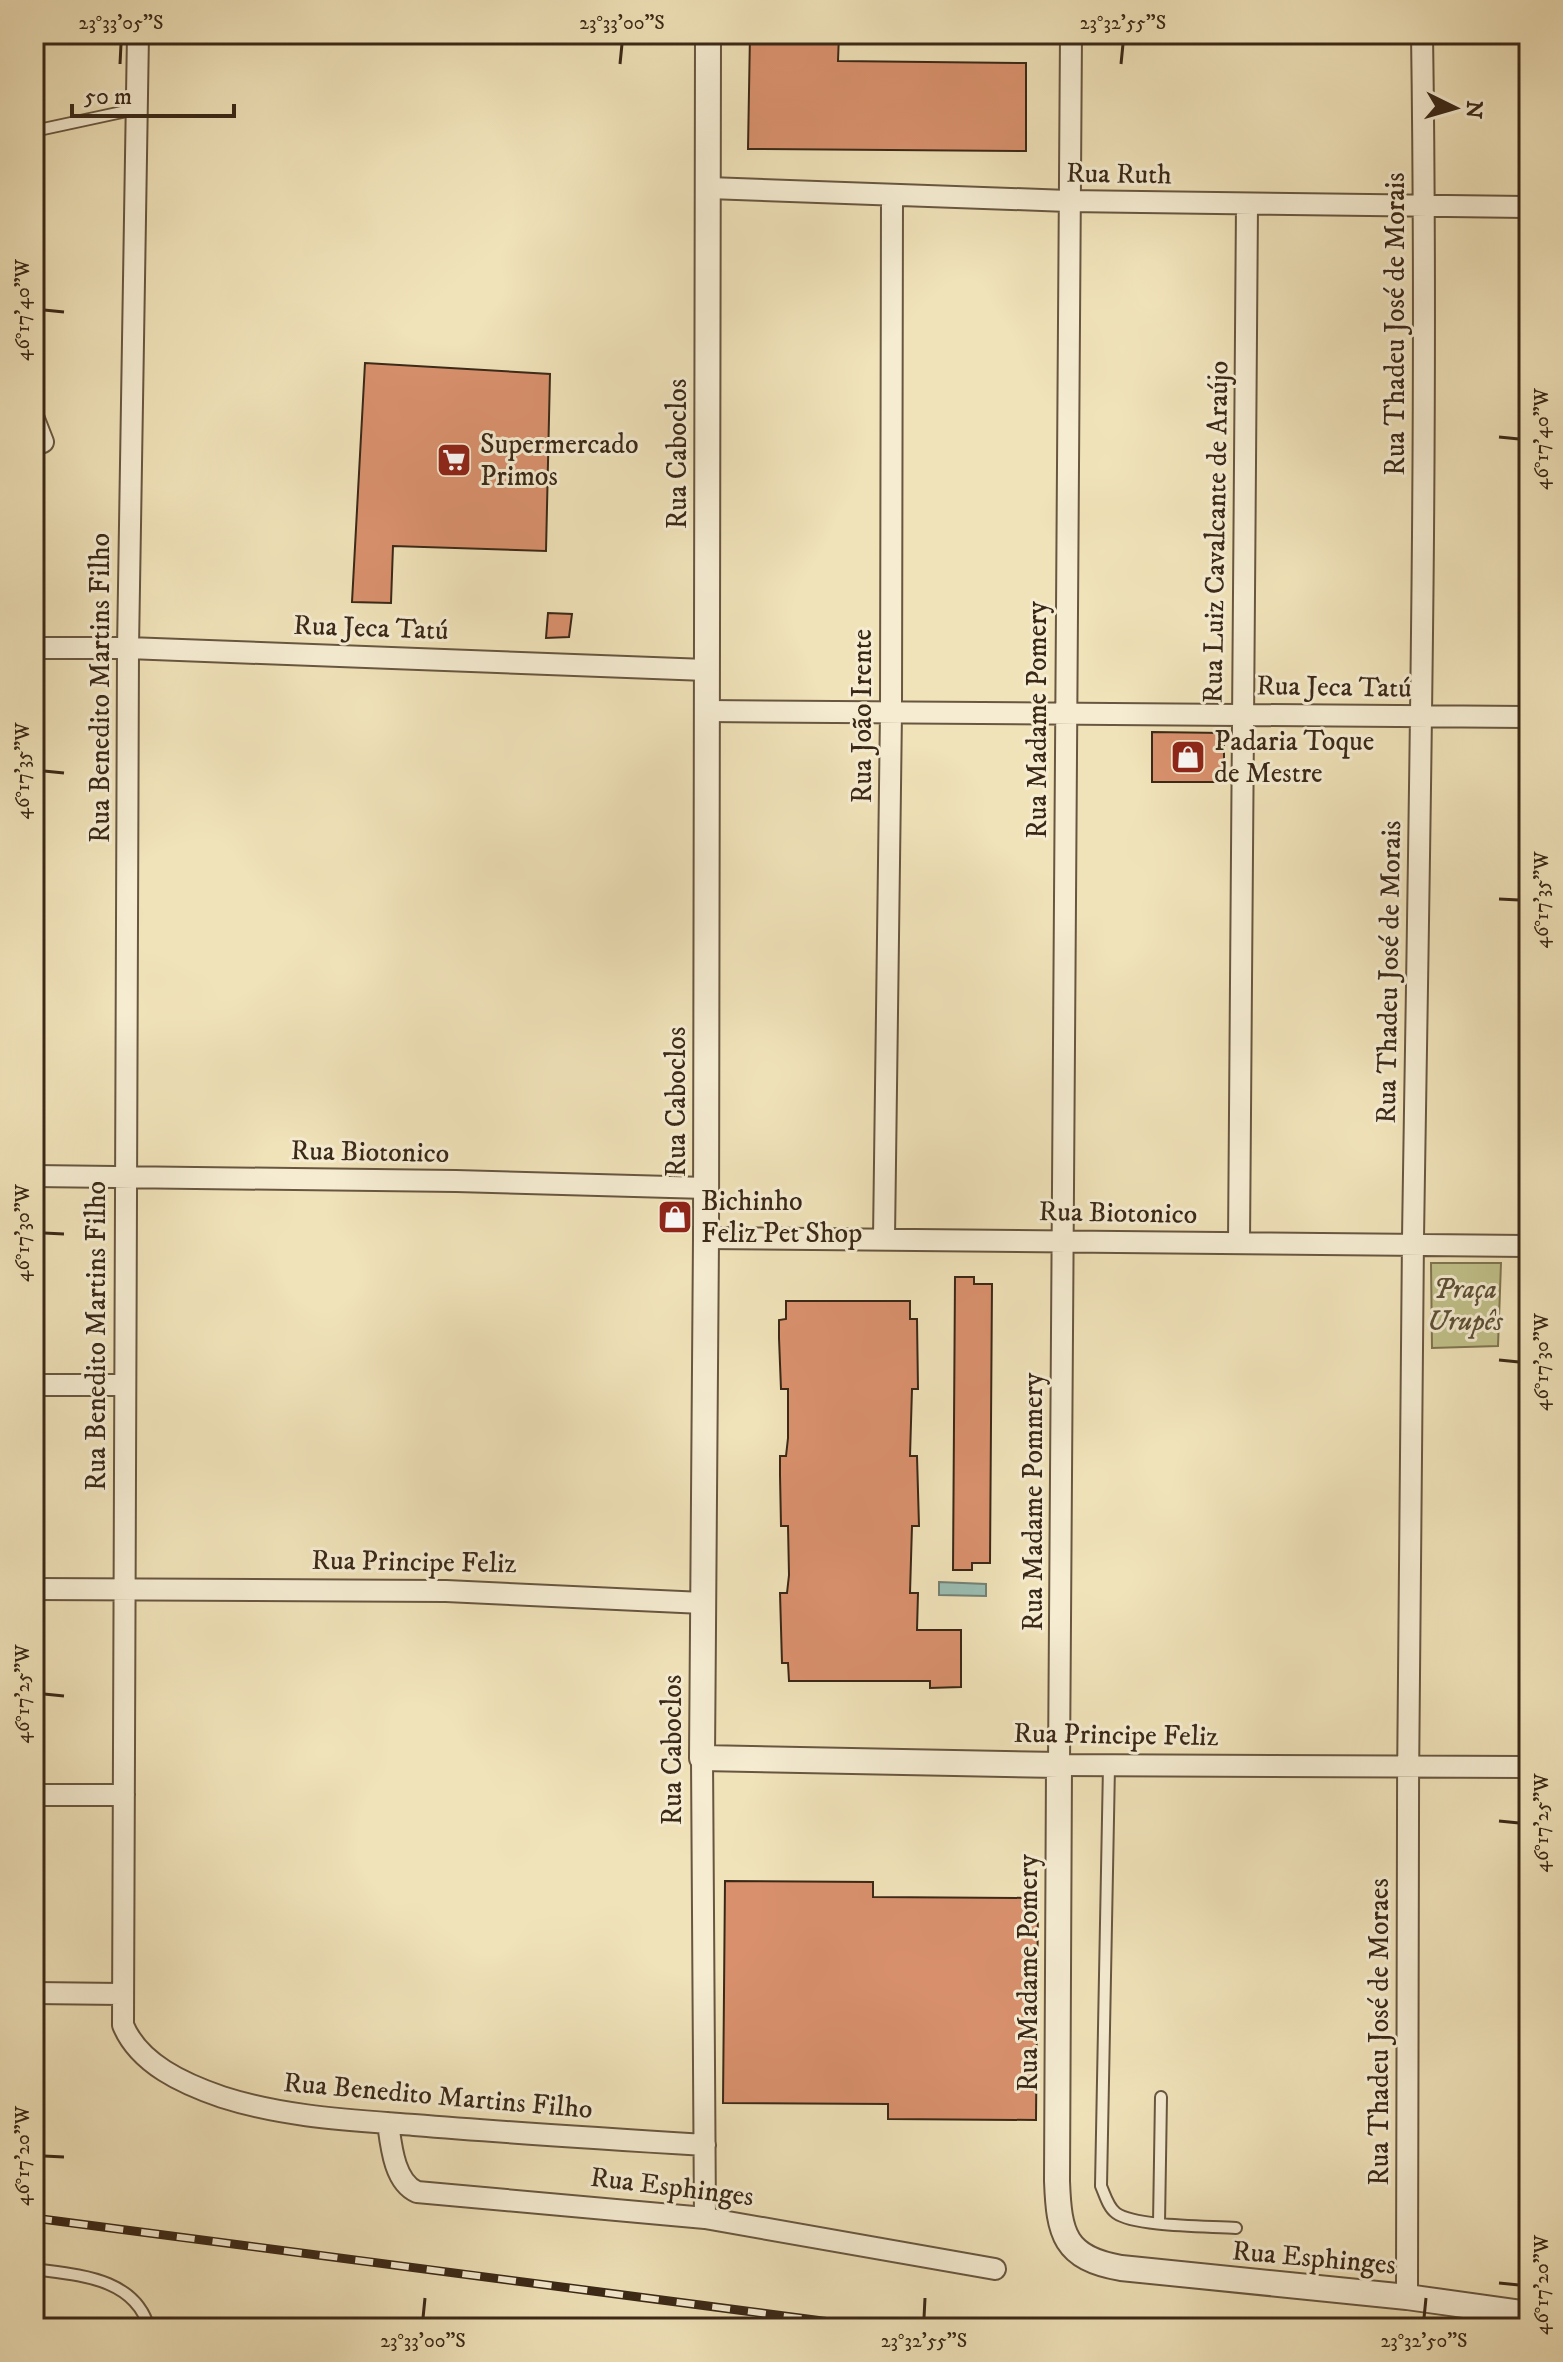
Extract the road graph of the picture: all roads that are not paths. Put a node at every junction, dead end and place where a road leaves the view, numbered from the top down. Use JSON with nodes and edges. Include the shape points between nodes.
{"nodes":[{"id":1,"x":138,"y":34,"type":"edge"},
{"id":2,"x":708,"y":34,"type":"edge"},
{"id":3,"x":1071,"y":34,"type":"edge"},
{"id":4,"x":1422,"y":34,"type":"edge"},
{"id":5,"x":136,"y":109,"type":"junction"},
{"id":6,"x":34,"y":131,"type":"edge"},
{"id":7,"x":709,"y":188,"type":"junction"},
{"id":8,"x":892,"y":195,"type":"junction"},
{"id":9,"x":1068,"y":201,"type":"junction"},
{"id":10,"x":1247,"y":204,"type":"junction"},
{"id":11,"x":1424,"y":207,"type":"junction"},
{"id":12,"x":1529,"y":207,"type":"edge"},
{"id":13,"x":34,"y":419,"type":"edge"},
{"id":14,"x":43,"y":442,"type":"dead end"},
{"id":15,"x":34,"y":648,"type":"edge"},
{"id":16,"x":128,"y":648,"type":"junction"},
{"id":17,"x":706,"y":670,"type":"junction"},
{"id":18,"x":706,"y":711,"type":"junction"},
{"id":19,"x":891,"y":712,"type":"junction"},
{"id":20,"x":1068,"y":714,"type":"junction"},
{"id":21,"x":1242,"y":714,"type":"junction"},
{"id":22,"x":1421,"y":716,"type":"junction"},
{"id":23,"x":1529,"y":717,"type":"edge"},
{"id":24,"x":34,"y":1176,"type":"edge"},
{"id":25,"x":124,"y":1178,"type":"junction"},
{"id":26,"x":706,"y":1188,"type":"junction"},
{"id":27,"x":706,"y":1238,"type":"junction"},
{"id":28,"x":884,"y":1238,"type":"junction"},
{"id":29,"x":1063,"y":1240,"type":"junction"},
{"id":30,"x":1239,"y":1243,"type":"junction"},
{"id":31,"x":1413,"y":1245,"type":"junction"},
{"id":32,"x":1529,"y":1246,"type":"edge"},
{"id":33,"x":34,"y":1385,"type":"edge"},
{"id":34,"x":124,"y":1385,"type":"junction"},
{"id":35,"x":34,"y":1589,"type":"edge"},
{"id":36,"x":125,"y":1589,"type":"junction"},
{"id":37,"x":703,"y":1603,"type":"junction"},
{"id":38,"x":702,"y":1758,"type":"junction"},
{"id":39,"x":1059,"y":1765,"type":"junction"},
{"id":40,"x":1109,"y":1766,"type":"junction"},
{"id":41,"x":1408,"y":1767,"type":"junction"},
{"id":42,"x":1529,"y":1767,"type":"edge"},
{"id":43,"x":34,"y":1795,"type":"edge"},
{"id":44,"x":124,"y":1795,"type":"junction"},
{"id":45,"x":34,"y":1993,"type":"edge"},
{"id":46,"x":121,"y":1994,"type":"junction"},
{"id":47,"x":1161,"y":2097,"type":"dead end"},
{"id":48,"x":388,"y":2123,"type":"junction"},
{"id":49,"x":705,"y":2145,"type":"junction"},
{"id":50,"x":1057,"y":2181,"type":"joint"},
{"id":51,"x":705,"y":2218,"type":"junction"},
{"id":52,"x":1159,"y":2223,"type":"junction"},
{"id":53,"x":1236,"y":2228,"type":"dead end"},
{"id":54,"x":34,"y":2269,"type":"edge"},
{"id":55,"x":995,"y":2269,"type":"dead end"},
{"id":56,"x":1407,"y":2297,"type":"junction"},
{"id":57,"x":1529,"y":2314,"type":"edge"},
{"id":58,"x":149,"y":2328,"type":"edge"}],
"edges":[{"from":1,"to":5,"type":"street","name":"Rua Benedito Martins Filho"},
{"from":2,"to":7,"type":"street","name":"Rua Caboclos"},
{"from":3,"to":9,"type":"street"},
{"from":4,"to":11,"type":"street","name":"Rua Thadeu José de Morais"},
{"from":5,"to":6,"type":"lane"},
{"from":5,"to":16,"type":"street","name":"Rua Benedito Martins Filho"},
{"from":7,"to":8,"type":"street","name":"Rua Ruth"},
{"from":7,"to":17,"type":"street","name":"Rua Caboclos"},
{"from":8,"to":9,"type":"street","name":"Rua Ruth"},
{"from":8,"to":19,"type":"street","name":"Rua João Irente"},
{"from":9,"to":10,"type":"street","name":"Rua Ruth"},
{"from":9,"to":20,"type":"street","name":"Rua Madame Pomery"},
{"from":10,"to":11,"type":"street","name":"Rua Ruth"},
{"from":10,"to":21,"type":"street","name":"Rua Luiz Cavalcante de Araújo"},
{"from":11,"to":12,"type":"street","name":"Rua Ruth"},
{"from":11,"to":22,"type":"street","name":"Rua Thadeu José de Morais"},
{"from":13,"to":14,"type":"street"},
{"from":15,"to":16,"type":"street","name":"Rua Jeca Tatú"},
{"from":16,"to":17,"type":"street","name":"Rua Jeca Tatú"},
{"from":16,"to":25,"type":"street","name":"Rua Benedito Martins Filho"},
{"from":17,"to":18,"type":"street","name":"Rua Caboclos"},
{"from":18,"to":19,"type":"street","name":"Rua Jeca Tatú"},
{"from":18,"to":26,"type":"street","name":"Rua Caboclos"},
{"from":19,"to":20,"type":"street","name":"Rua Jeca Tatú"},
{"from":19,"to":28,"type":"street","name":"Rua João Irente"},
{"from":20,"to":21,"type":"street","name":"Rua Jeca Tatú"},
{"from":20,"to":29,"type":"street","name":"Rua Madame Pomery"},
{"from":21,"to":22,"type":"street","name":"Rua Jeca Tatú"},
{"from":21,"to":30,"type":"street","name":"Rua Luiz Cavalcante de Araújo"},
{"from":22,"to":23,"type":"street","name":"Rua Jeca Tatú"},
{"from":22,"to":31,"type":"street","name":"Rua Thadeu José de Morais"},
{"from":24,"to":25,"type":"street","name":"Rua Biotonico"},
{"from":25,"to":26,"type":"street","name":"Rua Biotonico"},
{"from":25,"to":34,"type":"street","name":"Rua Benedito Martins Filho"},
{"from":26,"to":27,"type":"street","name":"Rua Caboclos"},
{"from":27,"to":28,"type":"street","name":"Rua Biotonico"},
{"from":27,"to":37,"type":"street","name":"Rua Caboclos"},
{"from":28,"to":29,"type":"street","name":"Rua Biotonico"},
{"from":29,"to":30,"type":"street","name":"Rua Biotonico"},
{"from":29,"to":39,"type":"street","name":"Rua Madame Pommery"},
{"from":30,"to":31,"type":"street","name":"Rua Biotonico"},
{"from":31,"to":32,"type":"street","name":"Rua Biotonico"},
{"from":31,"to":41,"type":"street","name":"Rua Thadeu José de Morais"},
{"from":33,"to":34,"type":"street"},
{"from":34,"to":36,"type":"street","name":"Rua Benedito Martins Filho"},
{"from":35,"to":36,"type":"street","name":"Rua Principe Feliz"},
{"from":36,"to":37,"type":"street","name":"Rua Principe Feliz","via":[[446,1591]]},
{"from":36,"to":44,"type":"street","name":"Rua Benedito Martins Filho"},
{"from":37,"to":38,"type":"street","name":"Rua Caboclos"},
{"from":38,"to":39,"type":"street","name":"Rua Principe Feliz"},
{"from":38,"to":49,"type":"street","name":"Rua Caboclos"},
{"from":39,"to":40,"type":"street","name":"Rua Principe Feliz"},
{"from":39,"to":50,"type":"street","name":"Rua Madame Pomery"},
{"from":40,"to":41,"type":"street","name":"Rua Principe Feliz"},
{"from":40,"to":52,"type":"lane","via":[[1101,2186],[1114,2213]]},
{"from":41,"to":42,"type":"street","name":"Rua Principe Feliz"},
{"from":41,"to":56,"type":"street","name":"Rua Thadeu José de Moraes"},
{"from":43,"to":44,"type":"street"},
{"from":44,"to":46,"type":"street","name":"Rua Benedito Martins Filho"},
{"from":45,"to":46,"type":"street"},
{"from":46,"to":48,"type":"street","name":"Rua Benedito Martins Filho","via":[[129,2039],[166,2072],[221,2097],[268,2109]]},
{"from":47,"to":52,"type":"lane"},
{"from":48,"to":49,"type":"street","name":"Rua Benedito Martins Filho"},
{"from":48,"to":51,"type":"street","name":"Rua Esphinges","via":[[400,2173],[417,2192]]},
{"from":49,"to":51,"type":"street","name":"Rua Caboclos"},
{"from":50,"to":56,"type":"street","name":"Rua Esphinges","via":[[1058,2217],[1066,2238],[1097,2264]]},
{"from":51,"to":55,"type":"street","name":"Rua Esphinges"},
{"from":52,"to":53,"type":"lane"},
{"from":54,"to":58,"type":"lane","via":[[103,2280],[132,2300]]},
{"from":56,"to":57,"type":"street","name":"Rua Esphinges"}]}
